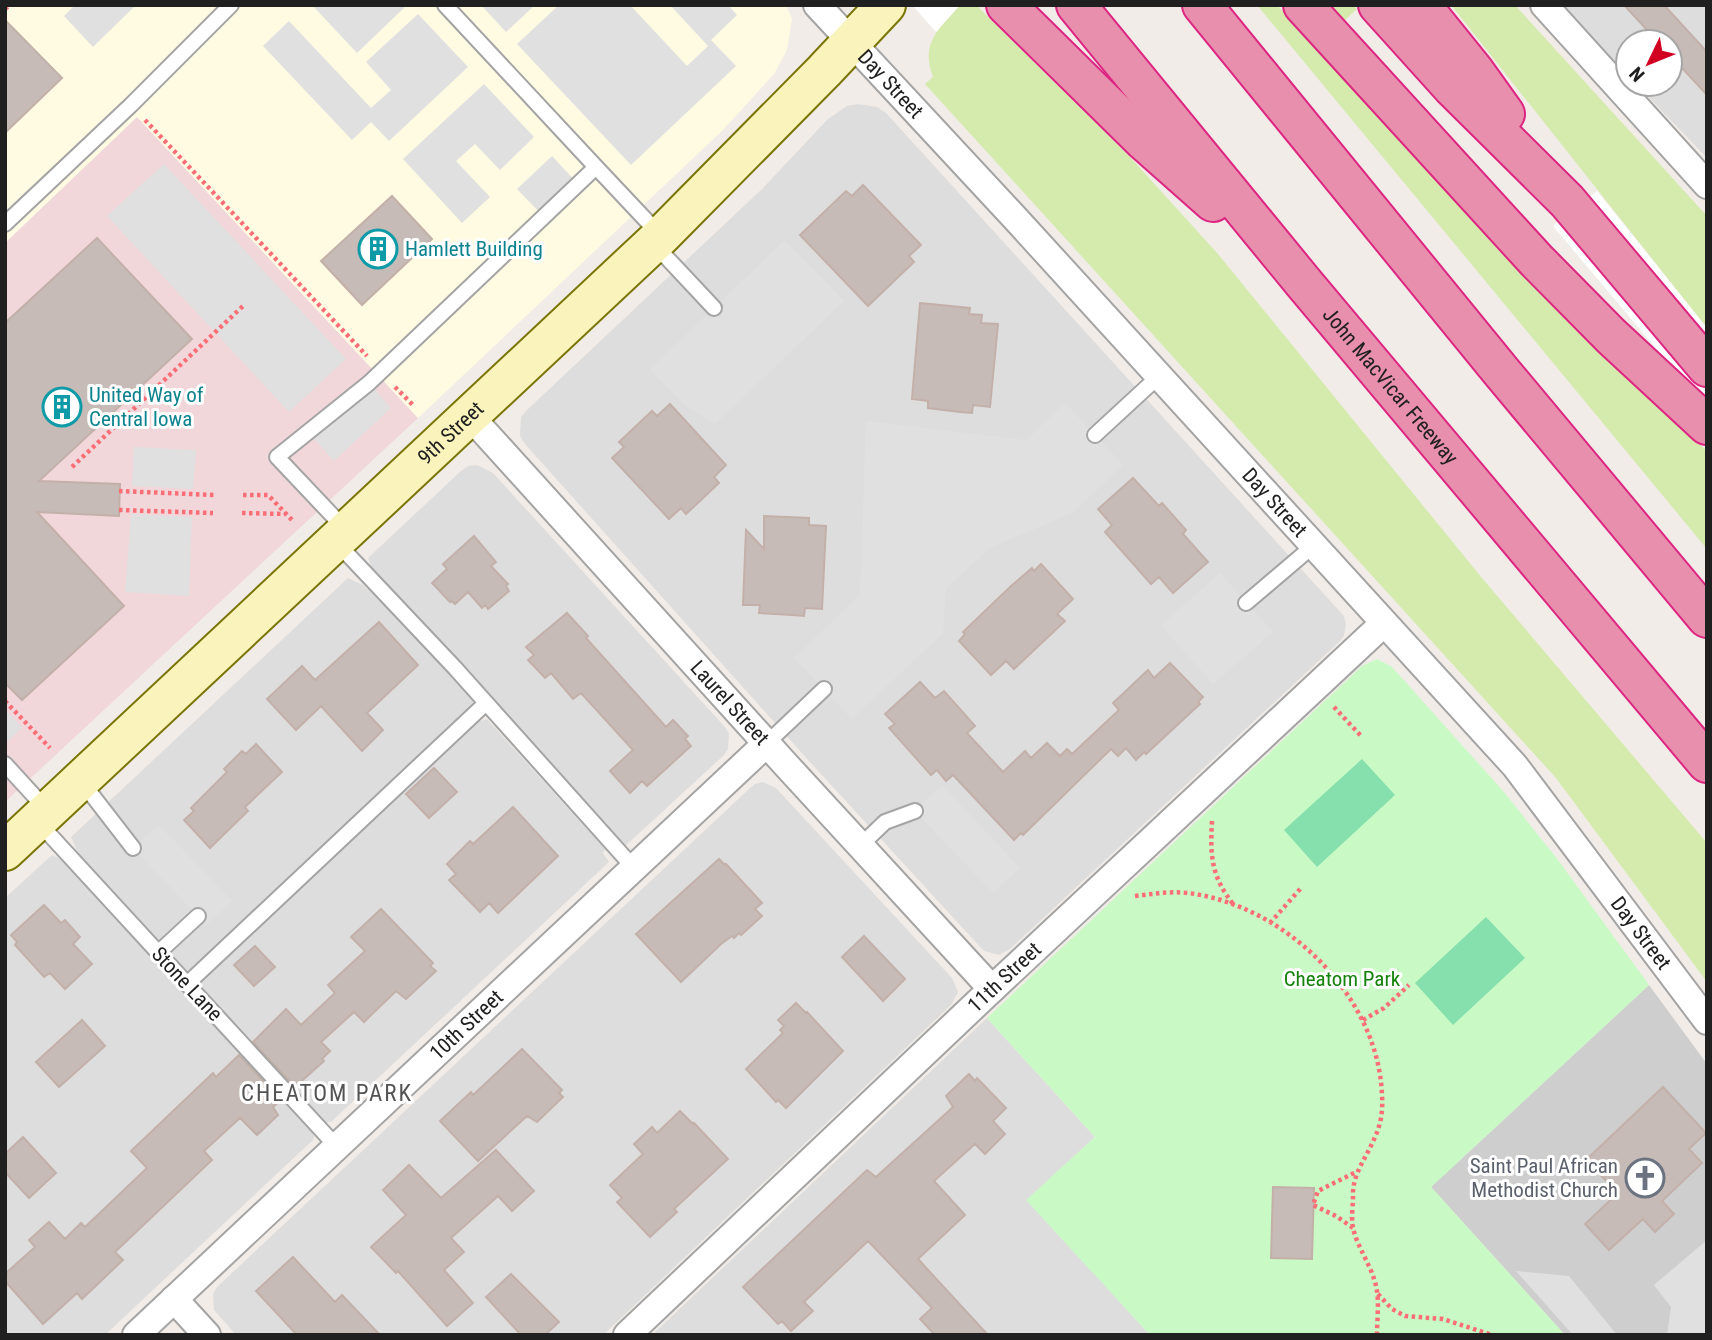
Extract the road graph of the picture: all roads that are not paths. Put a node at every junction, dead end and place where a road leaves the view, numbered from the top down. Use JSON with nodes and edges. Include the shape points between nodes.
{"nodes":[{"id":1,"x":231,"y":5,"type":"edge"},
{"id":2,"x":445,"y":5,"type":"edge"},
{"id":3,"x":817,"y":5,"type":"edge"},
{"id":4,"x":886,"y":5,"type":"edge"},
{"id":5,"x":1006,"y":5,"type":"edge"},
{"id":6,"x":1076,"y":5,"type":"edge"},
{"id":7,"x":1202,"y":5,"type":"edge"},
{"id":8,"x":1303,"y":5,"type":"edge"},
{"id":9,"x":1378,"y":5,"type":"edge"},
{"id":10,"x":1421,"y":5,"type":"edge"},
{"id":11,"x":1544,"y":5,"type":"edge"},
{"id":12,"x":852,"y":43,"type":"junction"},
{"id":13,"x":596,"y":167,"type":"junction"},
{"id":14,"x":1707,"y":185,"type":"edge"},
{"id":15,"x":1570,"y":205,"type":"junction"},
{"id":16,"x":5,"y":224,"type":"edge"},
{"id":17,"x":657,"y":240,"type":"junction"},
{"id":18,"x":1303,"y":282,"type":"junction"},
{"id":19,"x":713,"y":308,"type":"dead end"},
{"id":20,"x":1707,"y":367,"type":"edge"},
{"id":21,"x":1159,"y":376,"type":"junction"},
{"id":22,"x":470,"y":416,"type":"junction"},
{"id":23,"x":1707,"y":425,"type":"edge"},
{"id":24,"x":1095,"y":435,"type":"dead end"},
{"id":25,"x":341,"y":536,"type":"junction"},
{"id":26,"x":1313,"y":546,"type":"junction"},
{"id":27,"x":1246,"y":603,"type":"dead end"},
{"id":28,"x":1707,"y":618,"type":"edge"},
{"id":29,"x":1383,"y":624,"type":"junction"},
{"id":30,"x":824,"y":689,"type":"dead end"},
{"id":31,"x":486,"y":703,"type":"junction"},
{"id":32,"x":766,"y":744,"type":"junction"},
{"id":33,"x":1707,"y":763,"type":"edge"},
{"id":34,"x":5,"y":764,"type":"edge"},
{"id":35,"x":81,"y":780,"type":"junction"},
{"id":36,"x":915,"y":811,"type":"dead end"},
{"id":37,"x":43,"y":816,"type":"junction"},
{"id":38,"x":860,"y":846,"type":"junction"},
{"id":39,"x":133,"y":848,"type":"dead end"},
{"id":40,"x":5,"y":851,"type":"edge"},
{"id":41,"x":634,"y":868,"type":"junction"},
{"id":42,"x":198,"y":916,"type":"dead end"},
{"id":43,"x":158,"y":953,"type":"junction"},
{"id":44,"x":187,"y":984,"type":"junction"},
{"id":45,"x":992,"y":989,"type":"junction"},
{"id":46,"x":1707,"y":1021,"type":"edge"},
{"id":47,"x":337,"y":1147,"type":"junction"},
{"id":48,"x":174,"y":1299,"type":"junction"},
{"id":49,"x":136,"y":1335,"type":"edge"},
{"id":50,"x":207,"y":1335,"type":"edge"},
{"id":51,"x":627,"y":1335,"type":"edge"}],
"edges":[{"from":1,"to":16,"type":"lane"},
{"from":2,"to":13,"type":"lane"},
{"from":3,"to":12,"type":"street","name":"Day Street"},
{"from":4,"to":12,"type":"street","name":"9th Street"},
{"from":5,"to":18,"type":"highway","via":[[1143,140]]},
{"from":6,"to":18,"type":"highway","name":"John MacVicar Freeway"},
{"from":7,"to":28,"type":"highway"},
{"from":8,"to":23,"type":"highway","via":[[1536,260]]},
{"from":9,"to":15,"type":"highway"},
{"from":10,"to":15,"type":"highway"},
{"from":11,"to":14,"type":"street"},
{"from":12,"to":17,"type":"street","name":"9th Street"},
{"from":12,"to":21,"type":"street","name":"Day Street"},
{"from":13,"to":17,"type":"lane"},
{"from":13,"to":25,"type":"lane","via":[[369,383],[277,457]]},
{"from":15,"to":20,"type":"highway"},
{"from":17,"to":19,"type":"lane"},
{"from":17,"to":22,"type":"street","name":"9th Street"},
{"from":18,"to":33,"type":"highway","name":"John MacVicar Freeway"},
{"from":21,"to":24,"type":"lane"},
{"from":21,"to":26,"type":"street","name":"Day Street"},
{"from":22,"to":25,"type":"street","name":"9th Street"},
{"from":22,"to":32,"type":"street","name":"Laurel Street"},
{"from":25,"to":31,"type":"lane"},
{"from":25,"to":35,"type":"street","name":"9th Street"},
{"from":26,"to":27,"type":"lane"},
{"from":26,"to":29,"type":"street","name":"Day Street"},
{"from":29,"to":45,"type":"street","name":"11th Street"},
{"from":29,"to":46,"type":"street","name":"Day Street","via":[[1514,766]]},
{"from":30,"to":32,"type":"lane"},
{"from":31,"to":41,"type":"lane"},
{"from":31,"to":44,"type":"lane"},
{"from":32,"to":38,"type":"street","name":"Laurel Street"},
{"from":32,"to":41,"type":"street","name":"10th Street"},
{"from":34,"to":37,"type":"lane","name":"Stone Lane"},
{"from":35,"to":37,"type":"street","name":"9th Street"},
{"from":35,"to":39,"type":"lane"},
{"from":36,"to":38,"type":"lane","via":[[885,822]]},
{"from":37,"to":40,"type":"street","name":"9th Street"},
{"from":37,"to":43,"type":"lane","name":"Stone Lane"},
{"from":38,"to":45,"type":"street","name":"Laurel Street"},
{"from":41,"to":47,"type":"street","name":"10th Street"},
{"from":42,"to":43,"type":"lane"},
{"from":43,"to":44,"type":"lane","name":"Stone Lane"},
{"from":44,"to":47,"type":"lane","name":"Stone Lane"},
{"from":45,"to":51,"type":"street","name":"11th Street"},
{"from":47,"to":48,"type":"street","name":"10th Street"},
{"from":48,"to":49,"type":"street","name":"10th Street"},
{"from":48,"to":50,"type":"street"}]}
